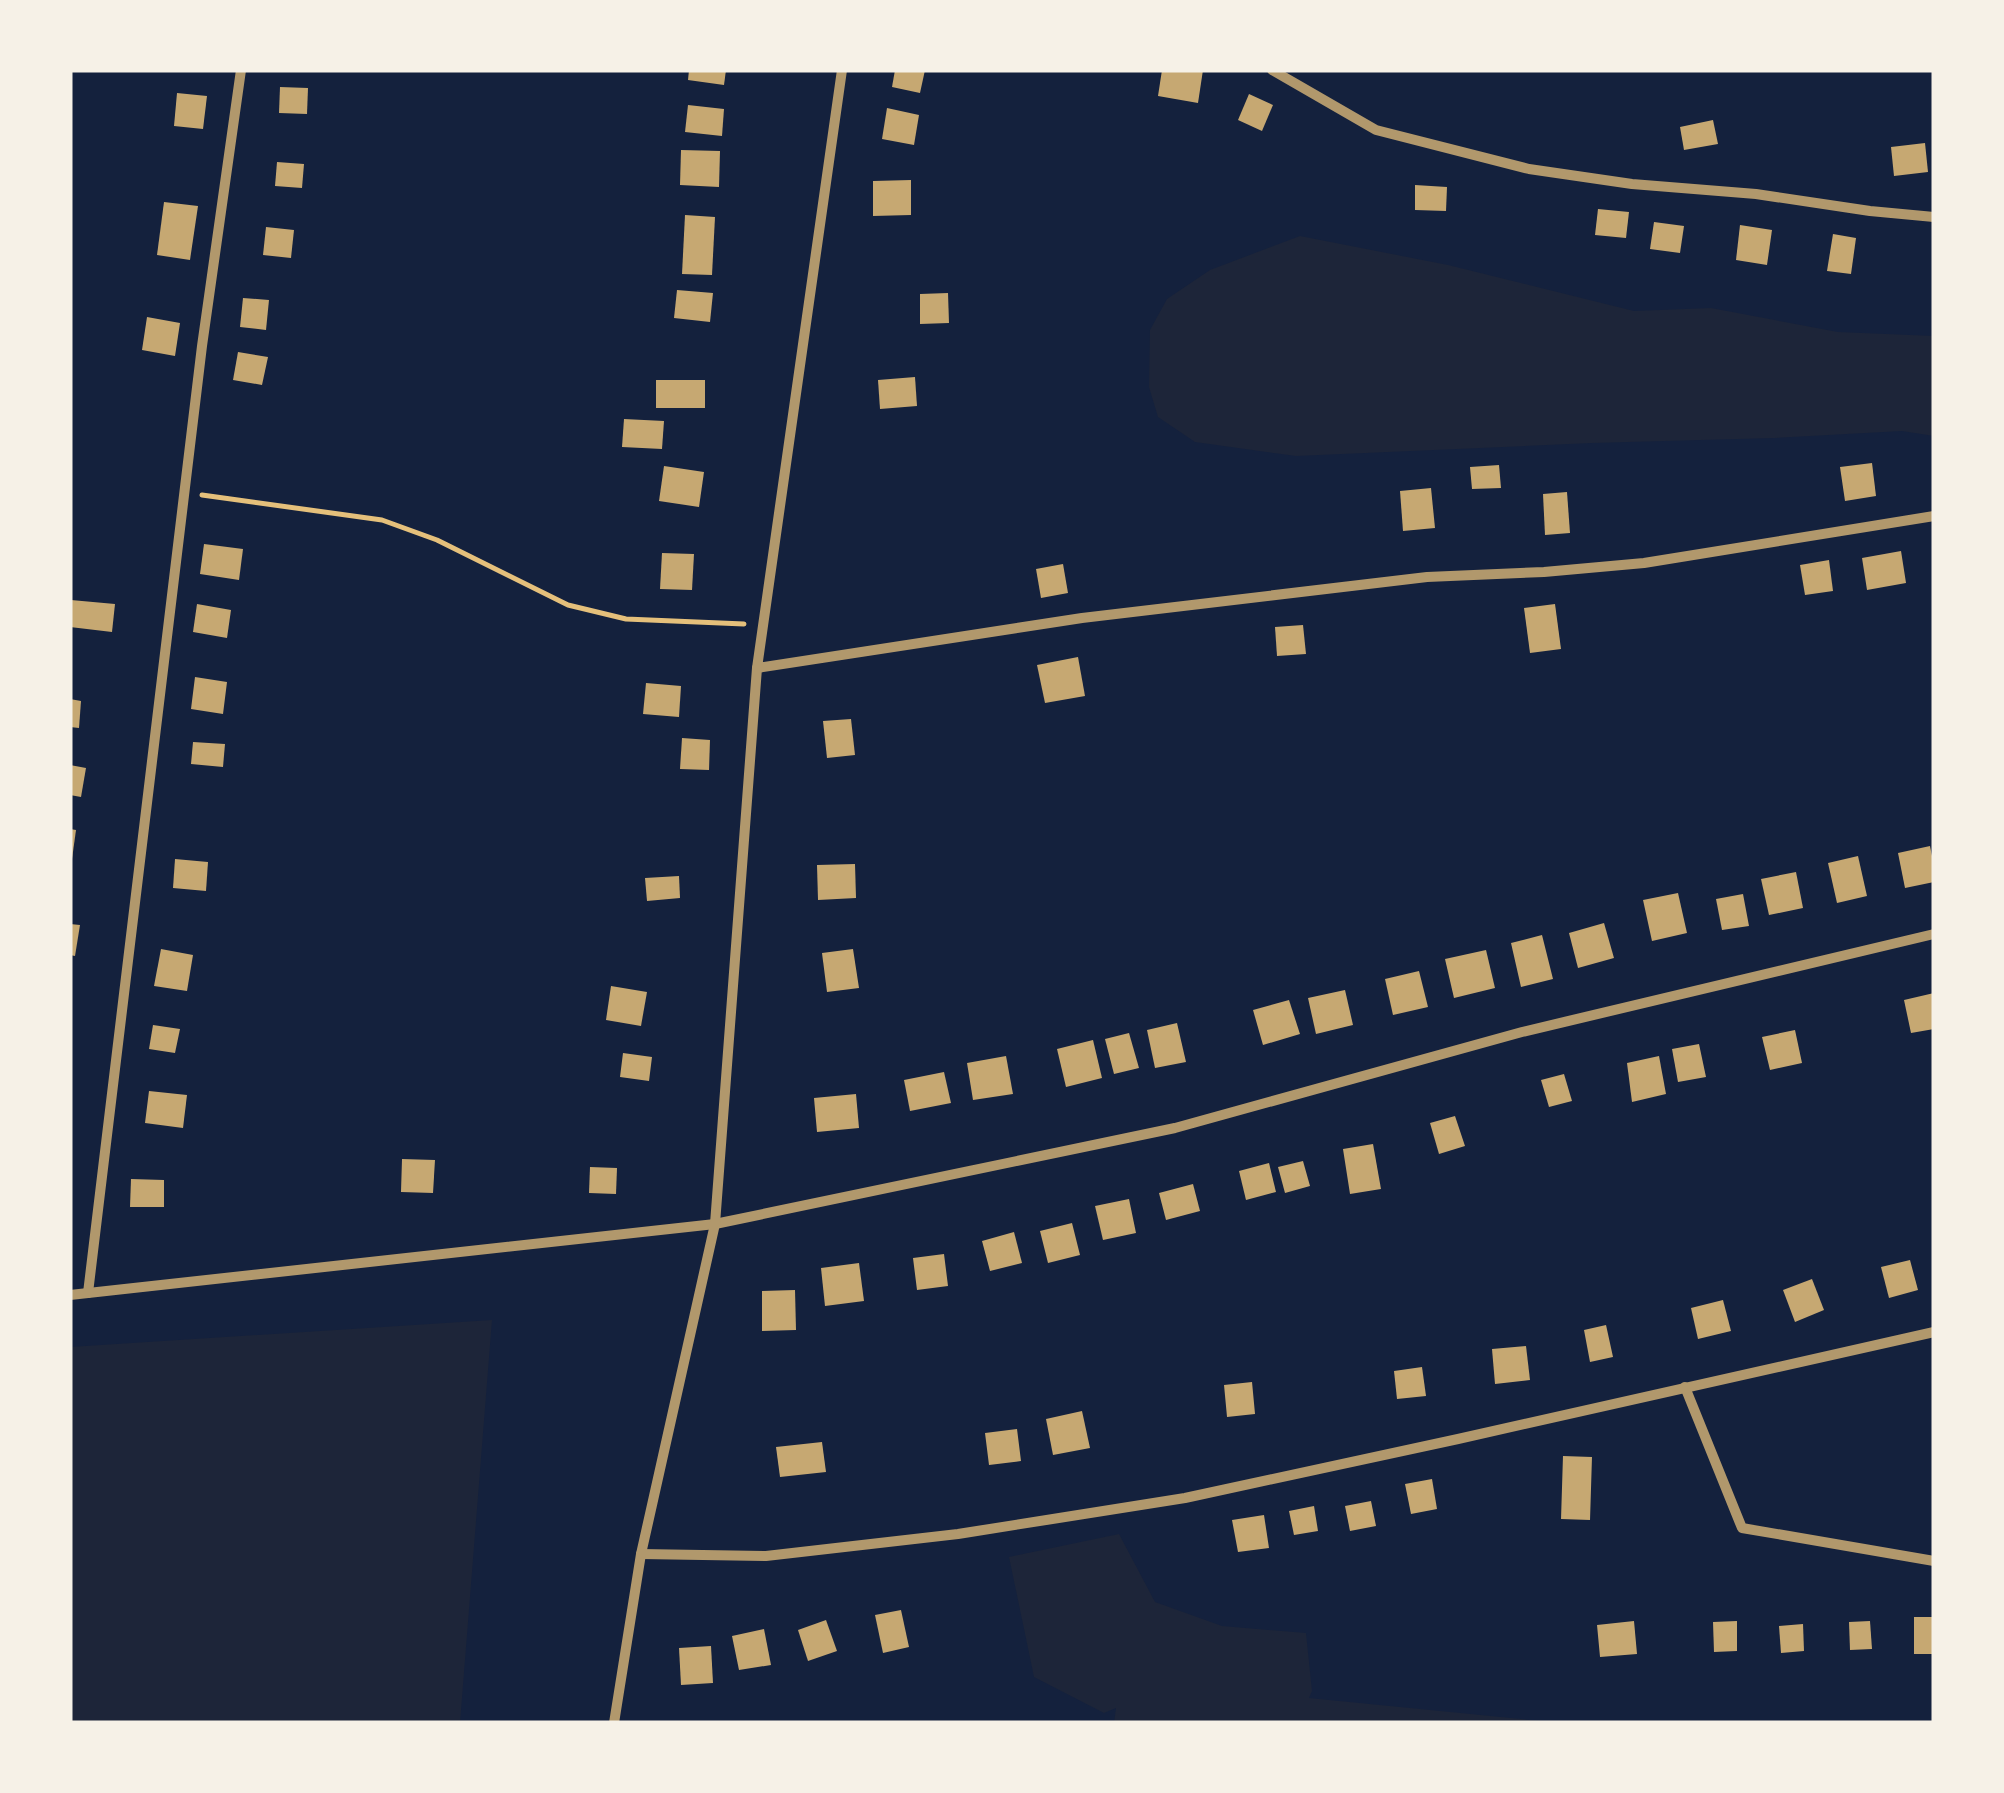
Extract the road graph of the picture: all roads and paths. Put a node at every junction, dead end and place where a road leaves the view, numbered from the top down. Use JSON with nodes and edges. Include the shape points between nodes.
{"nodes":[{"id":1,"x":240,"y":70,"type":"edge"},
{"id":2,"x":842,"y":70,"type":"edge"},
{"id":3,"x":1272,"y":70,"type":"edge"},
{"id":4,"x":1934,"y":216,"type":"edge"},
{"id":5,"x":184,"y":493,"type":"junction"},
{"id":6,"x":1934,"y":516,"type":"edge"},
{"id":7,"x":764,"y":625,"type":"junction"},
{"id":8,"x":757,"y":668,"type":"junction"},
{"id":9,"x":1934,"y":934,"type":"edge"},
{"id":10,"x":715,"y":1224,"type":"junction"},
{"id":11,"x":88,"y":1294,"type":"junction"},
{"id":12,"x":70,"y":1295,"type":"edge"},
{"id":13,"x":1934,"y":1332,"type":"edge"},
{"id":14,"x":1685,"y":1386,"type":"junction"},
{"id":15,"x":641,"y":1554,"type":"junction"},
{"id":16,"x":1934,"y":1561,"type":"edge"},
{"id":17,"x":614,"y":1723,"type":"edge"}],
"edges":[{"from":1,"to":5,"type":"street"},
{"from":2,"to":7,"type":"street"},
{"from":3,"to":4,"type":"street","via":[[1376,130],[1529,170]]},
{"from":5,"to":7,"type":"path","via":[[382,520],[438,540],[568,605],[626,619]]},
{"from":5,"to":11,"type":"street"},
{"from":6,"to":8,"type":"street","via":[[1644,563],[1427,577],[1101,616]]},
{"from":7,"to":8,"type":"street"},
{"from":8,"to":10,"type":"street"},
{"from":9,"to":10,"type":"street","via":[[1522,1032],[1175,1128]]},
{"from":10,"to":11,"type":"street"},
{"from":10,"to":15,"type":"street"},
{"from":11,"to":12,"type":"street"},
{"from":13,"to":14,"type":"street"},
{"from":14,"to":15,"type":"street","via":[[1185,1498],[766,1556]]},
{"from":14,"to":16,"type":"street","via":[[1742,1528]]},
{"from":15,"to":17,"type":"street"}]}
